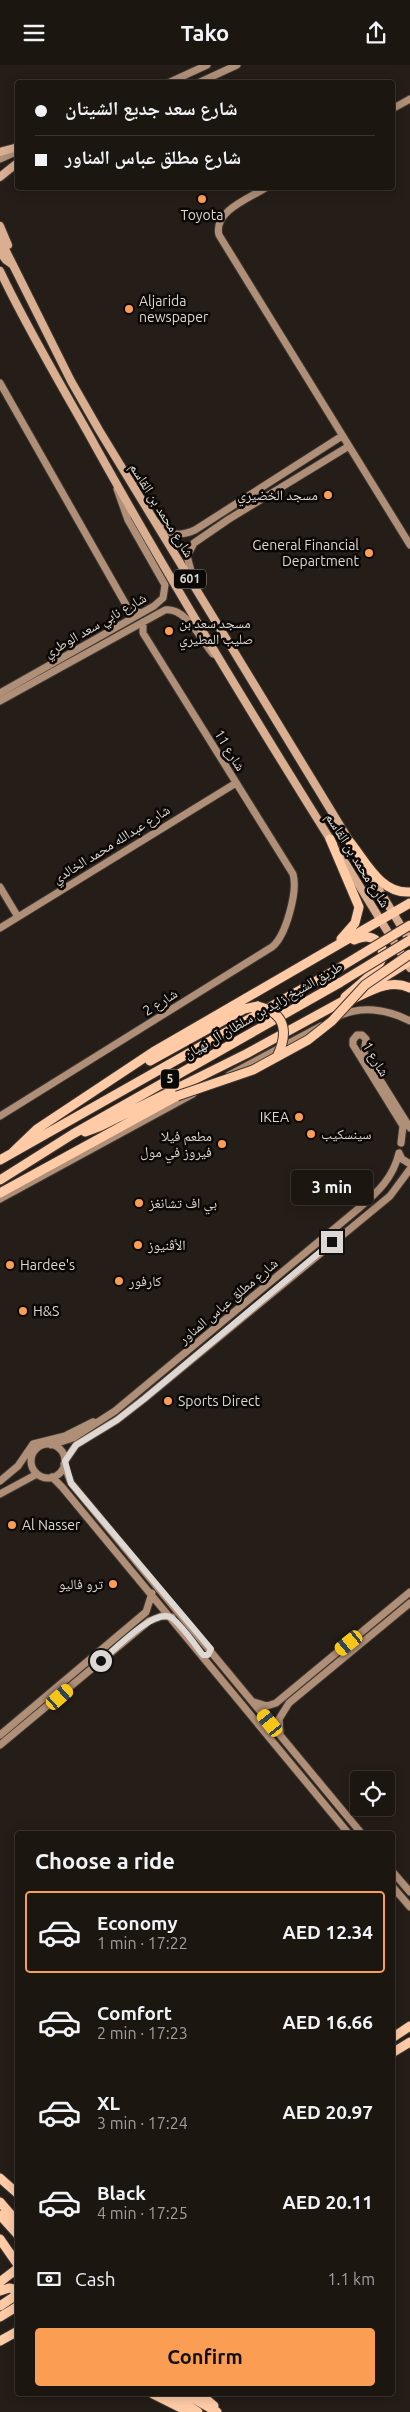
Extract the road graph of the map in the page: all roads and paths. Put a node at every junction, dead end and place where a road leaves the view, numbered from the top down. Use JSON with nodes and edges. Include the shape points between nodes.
{"nodes":[{"id":1,"x":207,"y":65,"type":"edge"},
{"id":2,"x":237,"y":65,"type":"edge"},
{"id":3,"x":174,"y":80,"type":"edge"},
{"id":4,"x":204,"y":80,"type":"edge"},
{"id":5,"x":410,"y":99,"type":"edge"},
{"id":6,"x":395,"y":107,"type":"edge"},
{"id":7,"x":15,"y":148,"type":"edge"},
{"id":8,"x":15,"y":152,"type":"edge"},
{"id":9,"x":0,"y":153,"type":"edge"},
{"id":10,"x":0,"y":159,"type":"edge"},
{"id":11,"x":15,"y":165,"type":"edge"},
{"id":12,"x":15,"y":166,"type":"edge"},
{"id":13,"x":0,"y":171,"type":"edge"},
{"id":14,"x":0,"y":177,"type":"edge"},
{"id":15,"x":262,"y":190,"type":"edge"},
{"id":16,"x":0,"y":226,"type":"edge"},
{"id":17,"x":0,"y":239,"type":"edge"},
{"id":18,"x":0,"y":252,"type":"edge"},
{"id":19,"x":15,"y":265,"type":"junction"},
{"id":20,"x":0,"y":271,"type":"edge"},
{"id":21,"x":22,"y":315,"type":"junction"},
{"id":22,"x":71,"y":381,"type":"junction"},
{"id":23,"x":0,"y":383,"type":"edge"},
{"id":24,"x":99,"y":430,"type":"junction"},
{"id":25,"x":342,"y":436,"type":"junction"},
{"id":26,"x":349,"y":446,"type":"junction"},
{"id":27,"x":113,"y":479,"type":"junction"},
{"id":28,"x":195,"y":530,"type":"junction"},
{"id":29,"x":202,"y":538,"type":"junction"},
{"id":30,"x":410,"y":545,"type":"edge"},
{"id":31,"x":196,"y":588,"type":"junction"},
{"id":32,"x":129,"y":610,"type":"junction"},
{"id":33,"x":143,"y":612,"type":"junction"},
{"id":34,"x":146,"y":620,"type":"junction"},
{"id":35,"x":122,"y":623,"type":"junction"},
{"id":36,"x":128,"y":630,"type":"junction"},
{"id":37,"x":143,"y":633,"type":"junction"},
{"id":38,"x":227,"y":672,"type":"junction"},
{"id":39,"x":0,"y":693,"type":"edge"},
{"id":40,"x":0,"y":701,"type":"edge"},
{"id":41,"x":236,"y":783,"type":"junction"},
{"id":42,"x":330,"y":839,"type":"junction"},
{"id":43,"x":350,"y":842,"type":"junction"},
{"id":44,"x":295,"y":880,"type":"joint"},
{"id":45,"x":0,"y":887,"type":"edge"},
{"id":46,"x":410,"y":892,"type":"edge"},
{"id":47,"x":410,"y":903,"type":"edge"},
{"id":48,"x":393,"y":913,"type":"junction"},
{"id":49,"x":18,"y":917,"type":"junction"},
{"id":50,"x":381,"y":920,"type":"junction"},
{"id":51,"x":410,"y":925,"type":"edge"},
{"id":52,"x":0,"y":928,"type":"edge"},
{"id":53,"x":410,"y":941,"type":"edge"},
{"id":54,"x":334,"y":948,"type":"junction"},
{"id":55,"x":409,"y":962,"type":"edge"},
{"id":56,"x":273,"y":984,"type":"junction"},
{"id":57,"x":410,"y":988,"type":"edge"},
{"id":58,"x":334,"y":1007,"type":"junction"},
{"id":59,"x":410,"y":1021,"type":"edge"},
{"id":60,"x":277,"y":1057,"type":"junction"},
{"id":61,"x":75,"y":1105,"type":"junction"},
{"id":62,"x":0,"y":1116,"type":"edge"},
{"id":63,"x":410,"y":1127,"type":"edge"},
{"id":64,"x":72,"y":1134,"type":"junction"},
{"id":65,"x":410,"y":1138,"type":"edge"},
{"id":66,"x":401,"y":1143,"type":"junction"},
{"id":67,"x":13,"y":1152,"type":"junction"},
{"id":68,"x":399,"y":1153,"type":"junction"},
{"id":69,"x":0,"y":1160,"type":"edge"},
{"id":70,"x":410,"y":1164,"type":"edge"},
{"id":71,"x":410,"y":1169,"type":"edge"},
{"id":72,"x":393,"y":1171,"type":"junction"},
{"id":73,"x":405,"y":1177,"type":"junction"},
{"id":74,"x":0,"y":1179,"type":"edge"},
{"id":75,"x":0,"y":1193,"type":"edge"},
{"id":76,"x":0,"y":1199,"type":"edge"},
{"id":77,"x":115,"y":1411,"type":"junction"},
{"id":78,"x":51,"y":1445,"type":"junction"},
{"id":79,"x":31,"y":1459,"type":"junction"},
{"id":80,"x":64,"y":1463,"type":"junction"},
{"id":81,"x":37,"y":1474,"type":"junction"},
{"id":82,"x":52,"y":1477,"type":"junction"},
{"id":83,"x":0,"y":1483,"type":"edge"},
{"id":84,"x":71,"y":1483,"type":"junction"},
{"id":85,"x":62,"y":1487,"type":"junction"},
{"id":86,"x":0,"y":1494,"type":"edge"},
{"id":87,"x":110,"y":1527,"type":"junction"},
{"id":88,"x":104,"y":1536,"type":"junction"},
{"id":89,"x":410,"y":1592,"type":"edge"},
{"id":90,"x":152,"y":1593,"type":"junction"},
{"id":91,"x":410,"y":1603,"type":"edge"},
{"id":92,"x":141,"y":1617,"type":"junction"},
{"id":93,"x":172,"y":1617,"type":"junction"},
{"id":94,"x":146,"y":1623,"type":"junction"},
{"id":95,"x":211,"y":1649,"type":"junction"},
{"id":96,"x":203,"y":1655,"type":"junction"},
{"id":97,"x":219,"y":1659,"type":"junction"},
{"id":98,"x":212,"y":1665,"type":"junction"},
{"id":99,"x":283,"y":1697,"type":"junction"},
{"id":100,"x":250,"y":1699,"type":"junction"},
{"id":101,"x":40,"y":1702,"type":"junction"},
{"id":102,"x":289,"y":1703,"type":"junction"},
{"id":103,"x":46,"y":1708,"type":"junction"},
{"id":104,"x":32,"y":1714,"type":"junction"},
{"id":105,"x":0,"y":1735,"type":"edge"},
{"id":106,"x":280,"y":1735,"type":"junction"},
{"id":107,"x":0,"y":1745,"type":"edge"},
{"id":108,"x":316,"y":1778,"type":"junction"},
{"id":109,"x":305,"y":1781,"type":"junction"},
{"id":110,"x":310,"y":1787,"type":"junction"},
{"id":111,"x":347,"y":1831,"type":"edge"},
{"id":112,"x":360,"y":1831,"type":"edge"},
{"id":113,"x":395,"y":1874,"type":"edge"},
{"id":114,"x":395,"y":1890,"type":"edge"},
{"id":115,"x":410,"y":1892,"type":"edge"},
{"id":116,"x":410,"y":1907,"type":"edge"},
{"id":117,"x":410,"y":2026,"type":"edge"},
{"id":118,"x":395,"y":2036,"type":"edge"},
{"id":119,"x":410,"y":2042,"type":"edge"},
{"id":120,"x":395,"y":2051,"type":"edge"},
{"id":121,"x":0,"y":2178,"type":"edge"},
{"id":122,"x":15,"y":2191,"type":"edge"},
{"id":123,"x":0,"y":2202,"type":"edge"},
{"id":124,"x":0,"y":2215,"type":"edge"},
{"id":125,"x":15,"y":2220,"type":"edge"},
{"id":126,"x":15,"y":2232,"type":"edge"},
{"id":127,"x":0,"y":2239,"type":"edge"},
{"id":128,"x":15,"y":2262,"type":"edge"},
{"id":129,"x":15,"y":2270,"type":"edge"},
{"id":130,"x":0,"y":2282,"type":"edge"},
{"id":131,"x":15,"y":2289,"type":"edge"},
{"id":132,"x":0,"y":2291,"type":"edge"},
{"id":133,"x":15,"y":2296,"type":"edge"},
{"id":134,"x":0,"y":2306,"type":"edge"},
{"id":135,"x":15,"y":2307,"type":"edge"},
{"id":136,"x":2,"y":2316,"type":"edge"},
{"id":137,"x":15,"y":2332,"type":"edge"},
{"id":138,"x":15,"y":2338,"type":"edge"},
{"id":139,"x":2,"y":2340,"type":"edge"},
{"id":140,"x":157,"y":2396,"type":"edge"},
{"id":141,"x":173,"y":2396,"type":"edge"},
{"id":142,"x":189,"y":2396,"type":"edge"},
{"id":143,"x":202,"y":2396,"type":"edge"},
{"id":144,"x":189,"y":2412,"type":"edge"},
{"id":145,"x":198,"y":2412,"type":"edge"},
{"id":146,"x":217,"y":2412,"type":"edge"},
{"id":147,"x":222,"y":2412,"type":"edge"}],
"edges":[{"from":1,"to":3,"type":"street"},
{"from":2,"to":4,"type":"street"},
{"from":5,"to":6,"type":"street"},
{"from":7,"to":9,"type":"main road"},
{"from":8,"to":10,"type":"street"},
{"from":11,"to":13,"type":"street"},
{"from":12,"to":14,"type":"main road"},
{"from":15,"to":25,"type":"street","via":[[226,213],[217,227],[219,235]]},
{"from":16,"to":19,"type":"main road"},
{"from":17,"to":19,"type":"main road","name":"شارع محمد بن القاسم","number":"601"},
{"from":18,"to":19,"type":"main road"},
{"from":19,"to":22,"type":"main road","name":"شارع محمد بن القاسم","number":"601"},
{"from":20,"to":21,"type":"main road","name":"شارع محمد بن القاسم","number":"601"},
{"from":21,"to":22,"type":"main road","via":[[33,328],[64,386],[68,387]]},
{"from":21,"to":27,"type":"main road","name":"شارع محمد بن القاسم","number":"601"},
{"from":22,"to":24,"type":"main road","name":"شارع محمد بن القاسم","number":"601"},
{"from":23,"to":32,"type":"street"},
{"from":24,"to":28,"type":"street","via":[[161,526],[176,535]]},
{"from":24,"to":31,"type":"main road","name":"شارع محمد بن القاسم","number":"601"},
{"from":25,"to":26,"type":"street"},
{"from":25,"to":28,"type":"street"},
{"from":26,"to":29,"type":"street"},
{"from":26,"to":30,"type":"street"},
{"from":27,"to":33,"type":"street","name":"شارع نابي سعد الوطري","via":[[128,520],[165,585],[159,603]]},
{"from":27,"to":38,"type":"main road","name":"شارع محمد بن القاسم","number":"601"},
{"from":28,"to":29,"type":"street","via":[[194,536]]},
{"from":29,"to":31,"type":"street","via":[[190,547],[187,555]]},
{"from":31,"to":43,"type":"main road","name":"شارع محمد بن القاسم","number":"601"},
{"from":32,"to":33,"type":"street"},
{"from":32,"to":35,"type":"street"},
{"from":33,"to":34,"type":"street","via":[[149,613]]},
{"from":33,"to":35,"type":"street","name":"شارع نابي سعد الوطري"},
{"from":34,"to":36,"type":"street","name":"شارع نابي سعد الوطري"},
{"from":34,"to":37,"type":"street"},
{"from":34,"to":38,"type":"street","name":"شارع نابي سعد الوطري","via":[[165,610],[176,611]]},
{"from":35,"to":36,"type":"street","via":[[121,629]]},
{"from":35,"to":39,"type":"street","name":"شارع نابي سعد الوطري"},
{"from":36,"to":37,"type":"street"},
{"from":36,"to":40,"type":"street","name":"شارع نابي سعد الوطري"},
{"from":37,"to":41,"type":"street","name":"شارع 11"},
{"from":38,"to":42,"type":"main road","name":"شارع محمد بن القاسم","number":"601"},
{"from":41,"to":44,"type":"street","name":"شارع 11"},
{"from":41,"to":49,"type":"street","name":"شارع عبدالله محمد الخالدي"},
{"from":42,"to":50,"type":"main road","name":"شارع محمد بن القاسم","number":"601"},
{"from":42,"to":56,"type":"highway","via":[[358,901],[358,918],[342,939]]},
{"from":43,"to":46,"type":"highway","via":[[381,882],[396,891]]},
{"from":43,"to":48,"type":"main road","name":"شارع محمد بن القاسم","number":"601"},
{"from":44,"to":62,"type":"street","name":"شارع 2","via":[[285,929],[277,943]]},
{"from":45,"to":49,"type":"street"},
{"from":47,"to":48,"type":"highway"},
{"from":48,"to":50,"type":"highway"},
{"from":48,"to":53,"type":"main road","name":"شارع محمد بن القاسم","number":"601"},
{"from":49,"to":52,"type":"street","name":"شارع عبدالله محمد الخالدي"},
{"from":50,"to":54,"type":"highway"},
{"from":50,"to":55,"type":"main road","name":"شارع محمد بن القاسم","number":"601"},
{"from":51,"to":67,"type":"highway","name":"طريق الشيخ زايد بن سلطان آل نهيان","number":"5","bridge":true},
{"from":53,"to":64,"type":"highway","name":"طريق الشيخ زايد بن سلطان آل نهيان","number":"5","bridge":true},
{"from":54,"to":56,"type":"highway"},
{"from":54,"to":58,"type":"highway","via":[[366,937],[377,942],[383,955],[377,968]]},
{"from":55,"to":58,"type":"highway"},
{"from":55,"to":60,"type":"highway","bridge":true,"via":[[365,985],[319,1032]]},
{"from":56,"to":61,"type":"highway","via":[[153,1052]]},
{"from":57,"to":58,"type":"highway","via":[[399,984],[384,985]]},
{"from":58,"to":64,"type":"highway","via":[[101,1126]]},
{"from":59,"to":76,"type":"street","via":[[384,1011],[346,1013]]},
{"from":60,"to":61,"type":"highway","bridge":true,"via":[[284,1041],[283,1027],[276,1015],[258,1006],[244,1009]]},
{"from":60,"to":75,"type":"highway","bridge":true,"via":[[246,1073],[177,1097]]},
{"from":61,"to":67,"type":"highway","via":[[37,1129]]},
{"from":63,"to":66,"type":"street","name":"شارع 1","via":[[364,1054],[366,1039],[357,1035],[353,1045],[403,1126]]},
{"from":64,"to":74,"type":"highway","name":"طريق الشيخ زايد بن سلطان آل نهيان","number":"5"},
{"from":65,"to":66,"type":"street"},
{"from":66,"to":68,"type":"street","name":"شارع مطلق عباس المناور"},
{"from":67,"to":69,"type":"highway","name":"طريق الشيخ زايد بن سلطان آل نهيان","number":"5"},
{"from":68,"to":70,"type":"street"},
{"from":68,"to":72,"type":"street","name":"شارع مطلق عباس المناور"},
{"from":71,"to":73,"type":"street","name":"شارع مطلق عباس المناور"},
{"from":72,"to":73,"type":"street","via":[[401,1170]]},
{"from":72,"to":77,"type":"street","name":"شارع مطلق عباس المناور","via":[[381,1189]]},
{"from":73,"to":80,"type":"street","name":"شارع مطلق عباس المناور","via":[[390,1196],[144,1399],[76,1445]]},
{"from":77,"to":78,"type":"street","name":"شارع مطلق عباس المناور","via":[[74,1437]]},
{"from":77,"to":83,"type":"street","via":[[65,1435],[33,1444],[18,1466]]},
{"from":78,"to":79,"type":"street","via":[[36,1449]]},
{"from":78,"to":80,"type":"street","via":[[61,1451]]},
{"from":79,"to":81,"type":"street"},
{"from":79,"to":83,"type":"street","via":[[19,1472]]},
{"from":80,"to":82,"type":"street","via":[[61,1471]]},
{"from":80,"to":84,"type":"street"},
{"from":81,"to":82,"type":"street"},
{"from":81,"to":86,"type":"street"},
{"from":82,"to":85,"type":"street"},
{"from":84,"to":85,"type":"street","via":[[66,1481]]},
{"from":84,"to":87,"type":"street"},
{"from":85,"to":88,"type":"street"},
{"from":87,"to":88,"type":"street","via":[[110,1533]]},
{"from":87,"to":95,"type":"street"},
{"from":88,"to":90,"type":"street"},
{"from":89,"to":99,"type":"street"},
{"from":90,"to":92,"type":"street","via":[[150,1607]]},
{"from":90,"to":93,"type":"street"},
{"from":91,"to":102,"type":"street"},
{"from":92,"to":94,"type":"street"},
{"from":92,"to":101,"type":"street"},
{"from":93,"to":94,"type":"street","via":[[162,1615]]},
{"from":93,"to":96,"type":"street"},
{"from":94,"to":103,"type":"street"},
{"from":95,"to":96,"type":"street","via":[[208,1655]]},
{"from":95,"to":97,"type":"street"},
{"from":96,"to":98,"type":"street"},
{"from":97,"to":98,"type":"street"},
{"from":97,"to":100,"type":"street"},
{"from":98,"to":109,"type":"street"},
{"from":99,"to":100,"type":"street","via":[[267,1706]]},
{"from":99,"to":102,"type":"street","via":[[285,1703]]},
{"from":100,"to":106,"type":"street"},
{"from":101,"to":103,"type":"street","via":[[41,1707]]},
{"from":101,"to":104,"type":"street"},
{"from":102,"to":106,"type":"street","via":[[279,1719]]},
{"from":103,"to":104,"type":"street"},
{"from":104,"to":105,"type":"street"},
{"from":104,"to":107,"type":"street"},
{"from":106,"to":108,"type":"street"},
{"from":108,"to":109,"type":"street"},
{"from":108,"to":110,"type":"street"},
{"from":108,"to":112,"type":"street"},
{"from":109,"to":110,"type":"street"},
{"from":110,"to":111,"type":"street"},
{"from":113,"to":115,"type":"street"},
{"from":114,"to":116,"type":"street"},
{"from":117,"to":118,"type":"highway"},
{"from":119,"to":120,"type":"highway"},
{"from":121,"to":122,"type":"highway"},
{"from":123,"to":125,"type":"highway"},
{"from":124,"to":126,"type":"highway"},
{"from":127,"to":128,"type":"highway"},
{"from":129,"to":130,"type":"highway"},
{"from":131,"to":132,"type":"highway"},
{"from":133,"to":134,"type":"highway"},
{"from":135,"to":136,"type":"highway"},
{"from":137,"to":139,"type":"highway"},
{"from":138,"to":139,"type":"highway"},
{"from":140,"to":144,"type":"highway"},
{"from":141,"to":145,"type":"highway"},
{"from":142,"to":146,"type":"highway"},
{"from":143,"to":147,"type":"highway"}]}
